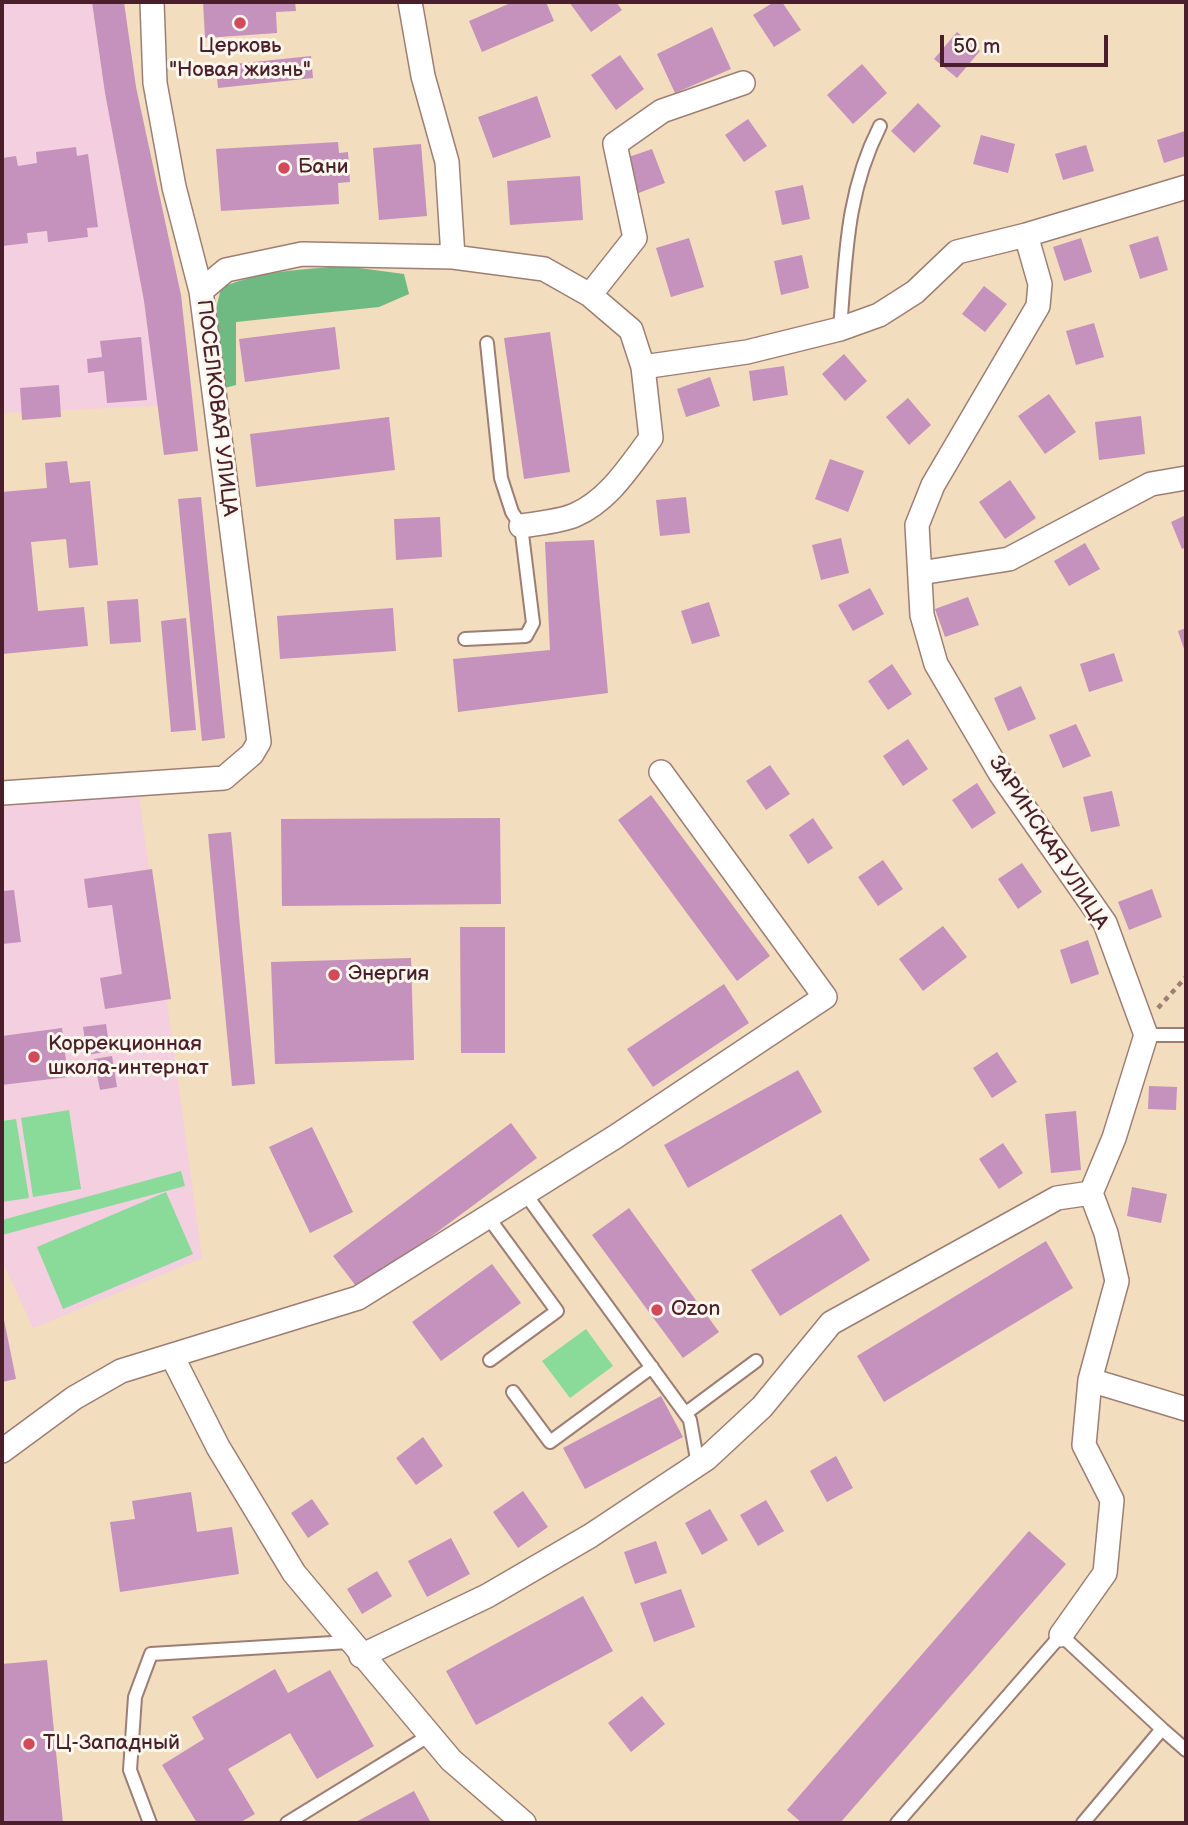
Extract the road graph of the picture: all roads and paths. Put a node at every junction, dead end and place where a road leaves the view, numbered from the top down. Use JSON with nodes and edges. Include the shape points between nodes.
{"nodes":[{"id":1,"x":152,"y":2,"type":"edge"},
{"id":2,"x":410,"y":2,"type":"edge"},
{"id":3,"x":743,"y":83,"type":"dead end"},
{"id":4,"x":880,"y":126,"type":"dead end"},
{"id":5,"x":1186,"y":187,"type":"edge"},
{"id":6,"x":1026,"y":235,"type":"junction"},
{"id":7,"x":453,"y":257,"type":"junction"},
{"id":8,"x":201,"y":290,"type":"junction"},
{"id":9,"x":590,"y":295,"type":"junction"},
{"id":10,"x":840,"y":329,"type":"junction"},
{"id":11,"x":487,"y":343,"type":"dead end"},
{"id":12,"x":643,"y":367,"type":"junction"},
{"id":13,"x":1186,"y":478,"type":"edge"},
{"id":14,"x":521,"y":526,"type":"junction"},
{"id":15,"x":920,"y":573,"type":"junction"},
{"id":16,"x":465,"y":639,"type":"dead end"},
{"id":17,"x":661,"y":772,"type":"dead end"},
{"id":18,"x":2,"y":793,"type":"edge"},
{"id":19,"x":1186,"y":977,"type":"edge"},
{"id":20,"x":1144,"y":1030,"type":"junction"},
{"id":21,"x":1186,"y":1035,"type":"edge"},
{"id":22,"x":524,"y":1192,"type":"junction"},
{"id":23,"x":1091,"y":1193,"type":"junction"},
{"id":24,"x":488,"y":1217,"type":"junction"},
{"id":25,"x":172,"y":1356,"type":"junction"},
{"id":26,"x":490,"y":1360,"type":"dead end"},
{"id":27,"x":757,"y":1361,"type":"dead end"},
{"id":28,"x":652,"y":1367,"type":"junction"},
{"id":29,"x":1090,"y":1380,"type":"junction"},
{"id":30,"x":513,"y":1392,"type":"dead end"},
{"id":31,"x":1186,"y":1409,"type":"edge"},
{"id":32,"x":686,"y":1413,"type":"junction"},
{"id":33,"x":2,"y":1451,"type":"edge"},
{"id":34,"x":698,"y":1465,"type":"junction"},
{"id":35,"x":1061,"y":1635,"type":"junction"},
{"id":36,"x":355,"y":1649,"type":"junction"},
{"id":37,"x":1162,"y":1729,"type":"junction"},
{"id":38,"x":430,"y":1735,"type":"junction"},
{"id":39,"x":1186,"y":1749,"type":"edge"},
{"id":40,"x":150,"y":1823,"type":"edge"},
{"id":41,"x":287,"y":1823,"type":"edge"},
{"id":42,"x":524,"y":1823,"type":"edge"},
{"id":43,"x":897,"y":1823,"type":"edge"},
{"id":44,"x":1083,"y":1823,"type":"edge"}],
"edges":[{"from":1,"to":8,"type":"street","via":[[155,83],[174,187]]},
{"from":2,"to":7,"type":"street","via":[[447,162]]},
{"from":3,"to":9,"type":"street","via":[[662,111],[615,144],[635,239]]},
{"from":4,"to":10,"type":"lane","via":[[864,159],[849,216]]},
{"from":5,"to":6,"type":"street"},
{"from":6,"to":10,"type":"street","via":[[957,252],[915,292],[879,315]]},
{"from":6,"to":15,"type":"street","name":"ЗАРИНСКАЯ УЛИЦА","via":[[1040,284],[1038,306],[933,485],[917,525]]},
{"from":7,"to":8,"type":"street","name":"ПОСЕЛКОВАЯ УЛИЦА","via":[[302,254],[226,270]]},
{"from":7,"to":9,"type":"street","name":"ПОСЕЛКОВАЯ УЛИЦА","via":[[544,269]]},
{"from":8,"to":18,"type":"street","name":"ПОСЕЛКОВАЯ УЛИЦА","via":[[259,742],[253,754],[224,778]]},
{"from":9,"to":12,"type":"street","name":"ПОСЕЛКОВАЯ УЛИЦА","via":[[631,330]]},
{"from":10,"to":12,"type":"street","via":[[747,352]]},
{"from":11,"to":14,"type":"lane","via":[[501,478]]},
{"from":12,"to":14,"type":"street","name":"ПОСЕЛКОВАЯ УЛИЦА","via":[[651,438],[593,505],[573,516]]},
{"from":13,"to":15,"type":"street","via":[[1152,484],[1009,559]]},
{"from":14,"to":16,"type":"lane","via":[[533,623],[526,636]]},
{"from":15,"to":20,"type":"street","name":"ЗАРИНСКАЯ УЛИЦА","via":[[922,614],[936,664],[1000,773],[1105,923]]},
{"from":17,"to":22,"type":"street","via":[[825,997]]},
{"from":19,"to":20,"type":"path"},
{"from":20,"to":21,"type":"lane"},
{"from":20,"to":23,"type":"street","via":[[1114,1138]]},
{"from":22,"to":24,"type":"street"},
{"from":22,"to":28,"type":"lane"},
{"from":23,"to":29,"type":"street","via":[[1117,1281]]},
{"from":23,"to":34,"type":"street","via":[[1058,1198],[831,1322],[762,1406]]},
{"from":24,"to":25,"type":"street","via":[[358,1298]]},
{"from":24,"to":26,"type":"lane","via":[[557,1311]]},
{"from":25,"to":33,"type":"street","via":[[121,1371],[74,1398]]},
{"from":25,"to":36,"type":"street","via":[[218,1447],[293,1573]]},
{"from":27,"to":32,"type":"lane"},
{"from":28,"to":30,"type":"lane","via":[[550,1442]]},
{"from":28,"to":32,"type":"lane"},
{"from":29,"to":31,"type":"street"},
{"from":29,"to":35,"type":"street","via":[[1084,1445],[1112,1500],[1105,1573]]},
{"from":32,"to":34,"type":"lane"},
{"from":34,"to":36,"type":"street","via":[[590,1536],[486,1596]]},
{"from":35,"to":37,"type":"lane"},
{"from":35,"to":43,"type":"lane"},
{"from":36,"to":38,"type":"street"},
{"from":36,"to":40,"type":"lane","via":[[151,1654],[135,1698],[130,1770]]},
{"from":37,"to":39,"type":"lane"},
{"from":37,"to":44,"type":"lane"},
{"from":38,"to":41,"type":"lane"},
{"from":38,"to":42,"type":"street","via":[[451,1760]]}]}
